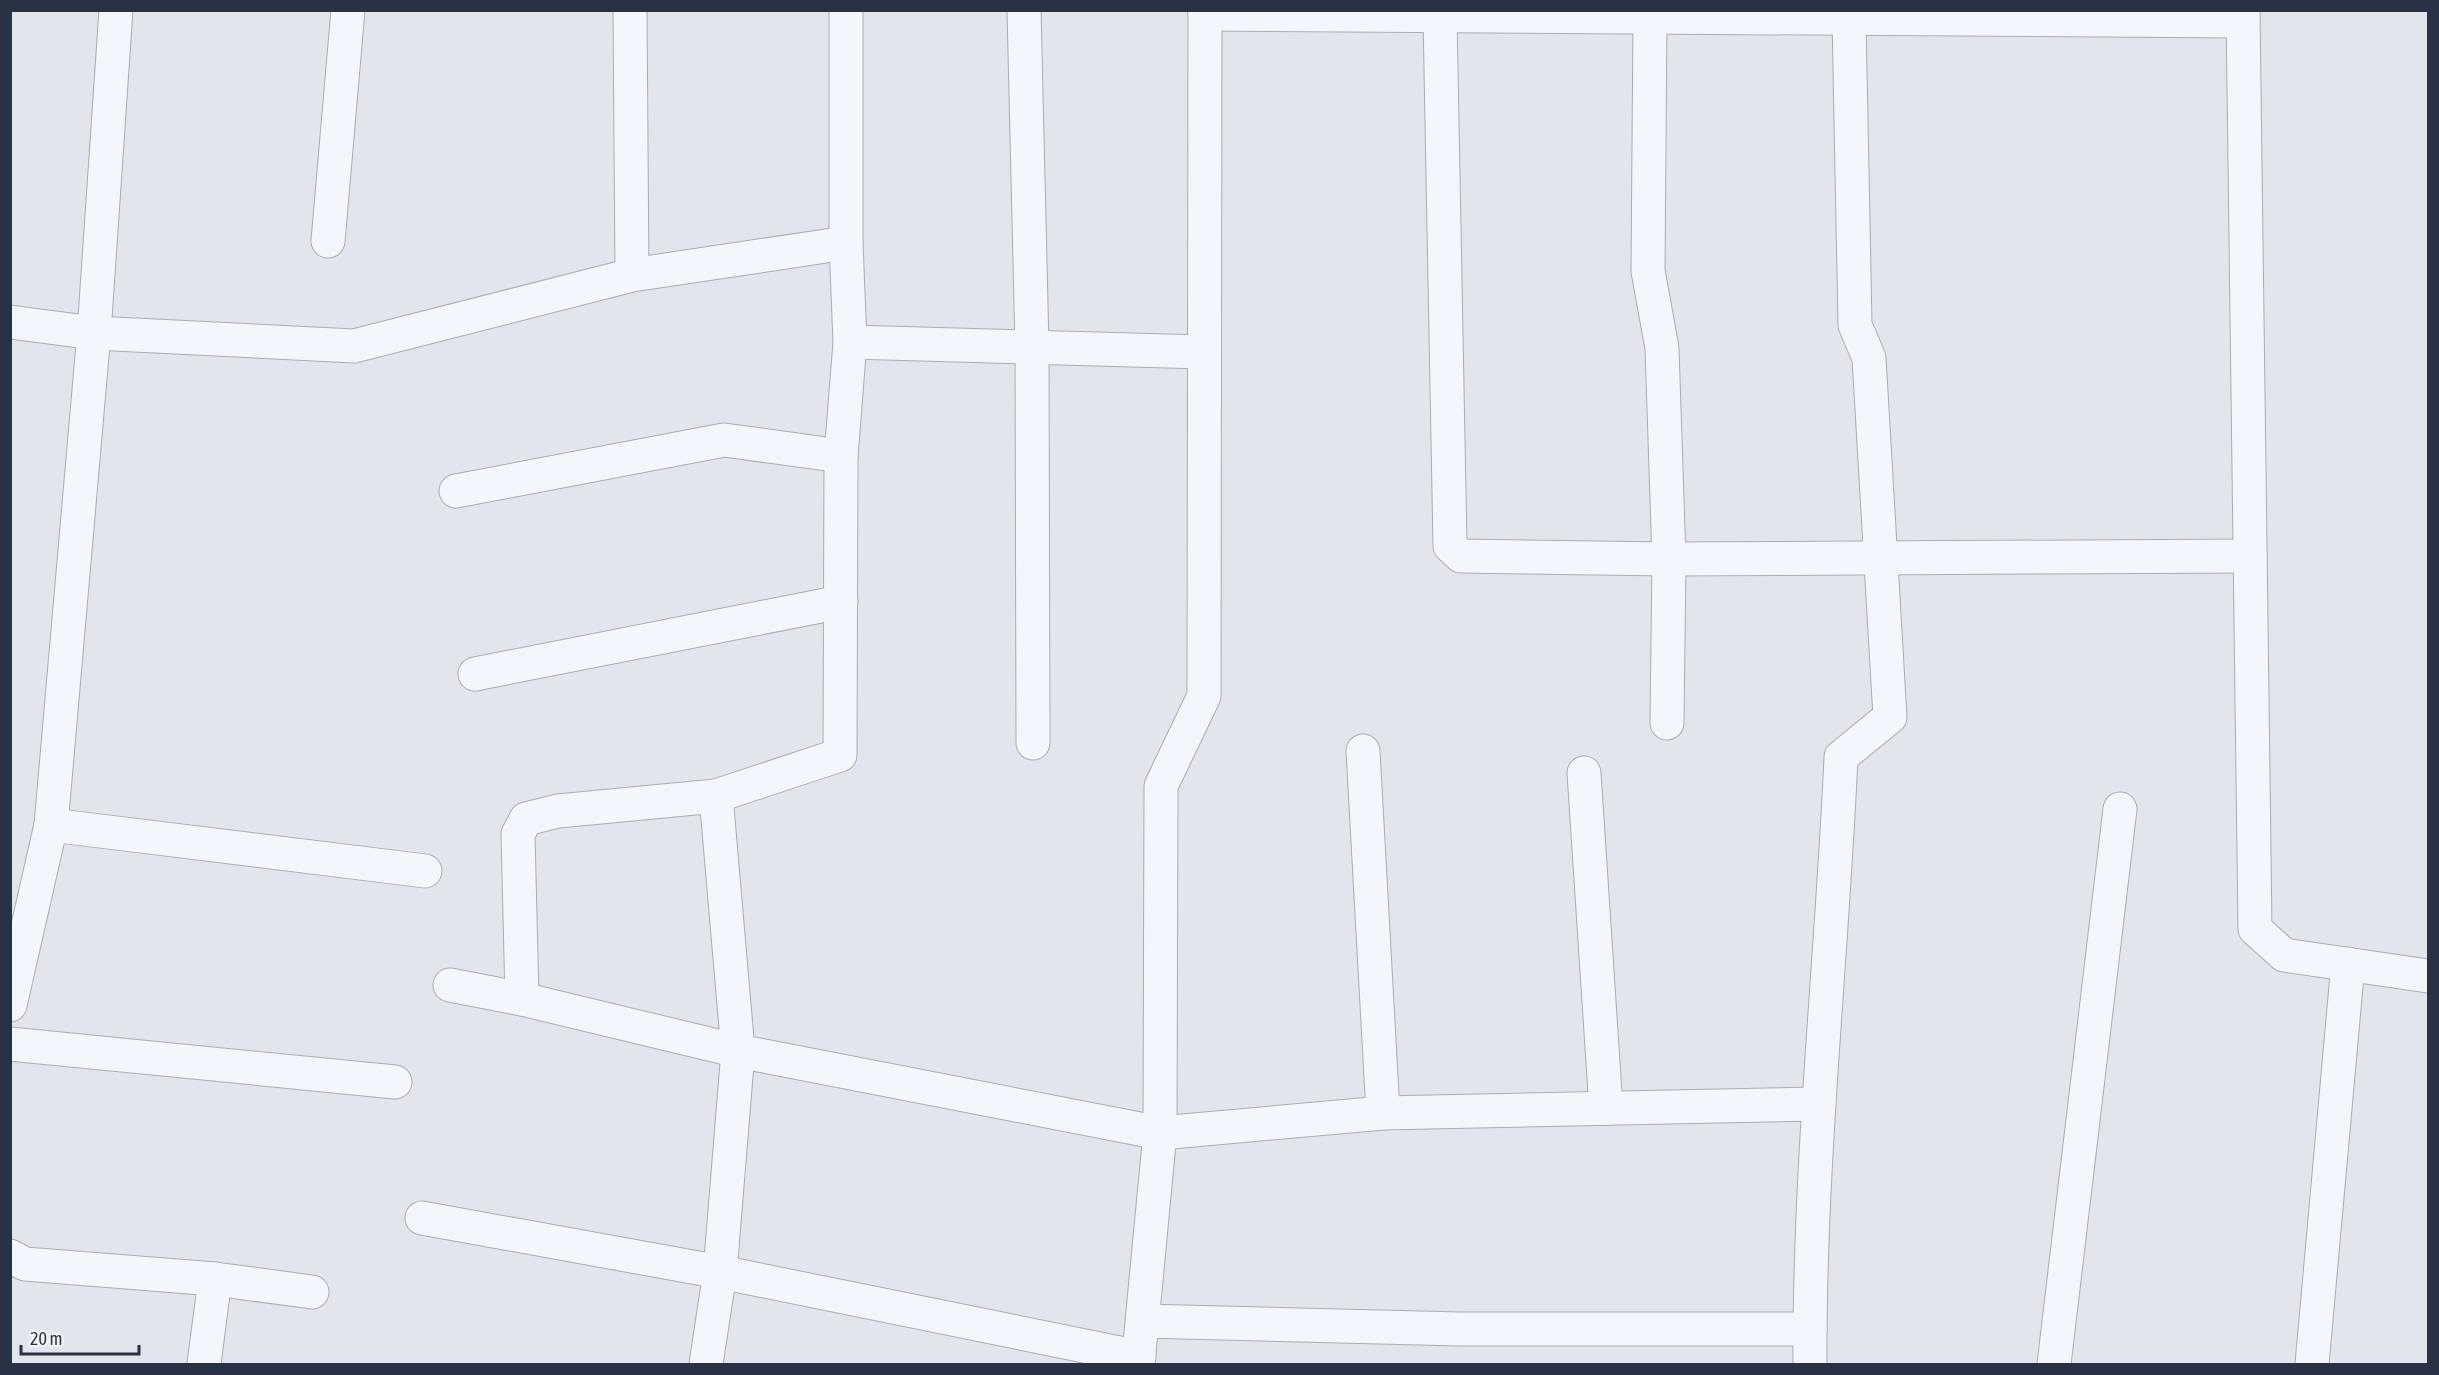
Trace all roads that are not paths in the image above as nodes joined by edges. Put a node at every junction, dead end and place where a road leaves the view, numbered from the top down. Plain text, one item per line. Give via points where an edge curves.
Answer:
1 (116, 10) edge
2 (348, 10) edge
3 (630, 10) edge
4 (846, 10) edge
5 (1024, 10) edge
6 (1205, 12) edge
7 (1440, 16) junction
8 (2243, 16) edge
9 (1650, 17) junction
10 (1849, 18) junction
11 (328, 241) dead end
12 (846, 243) junction
13 (632, 275) junction
14 (10, 322) edge
15 (94, 333) junction
16 (850, 342) junction
17 (1032, 346) junction
18 (1203, 352) junction
19 (841, 456) junction
20 (456, 491) dead end
21 (2250, 556) junction
22 (1882, 558) junction
23 (1669, 559) junction
24 (841, 602) junction
25 (475, 674) dead end
26 (1667, 723) dead end
27 (1033, 743) dead end
28 (1363, 751) dead end
29 (1584, 773) dead end
30 (716, 796) junction
31 (2121, 809) dead end
32 (51, 825) junction
33 (424, 871) dead end
34 (2348, 964) junction
35 (2428, 976) edge
36 (450, 985) dead end
37 (522, 999) junction
38 (10, 1005) edge
39 (10, 1044) edge
40 (738, 1051) junction
41 (395, 1082) dead end
42 (1819, 1104) junction
43 (1606, 1108) junction
44 (1383, 1113) junction
45 (1160, 1133) junction
46 (422, 1218) dead end
47 (10, 1256) edge
48 (720, 1272) junction
49 (215, 1279) junction
50 (312, 1292) dead end
51 (1143, 1321) junction
52 (1810, 1329) junction
53 (1138, 1361) edge
54 (204, 1365) edge
55 (706, 1365) edge
56 (1810, 1365) edge
57 (2054, 1365) edge
58 (2313, 1365) edge

1 - 15 street
2 - 11 street
3 - 13 street
4 - 12 street
5 - 17 street
6 - 7 street
6 - 18 street
7 - 9 street
7 - 23 street via 1450,546 1461,556
8 - 10 street
8 - 21 street
9 - 10 street
9 - 23 street via 1648,271 1662,348
10 - 22 street via 1855,325 1869,358
12 - 13 street
12 - 16 street
13 - 15 street via 354,346
14 - 15 street
15 - 32 street
16 - 17 street
16 - 19 street
17 - 18 street
17 - 27 street
18 - 45 street via 1204,696 1161,786
19 - 20 street via 724,440
19 - 24 street
21 - 22 street
21 - 34 street via 2255,929 2284,955
22 - 23 street
22 - 42 street via 1890,717 1841,756
23 - 26 street
24 - 25 street
24 - 30 street via 840,755
28 - 44 street
29 - 43 street
30 - 37 street via 558,811 526,819 518,834
30 - 40 street
31 - 57 street
32 - 33 street
32 - 38 street
34 - 35 street
34 - 58 street
36 - 37 street
37 - 40 street
39 - 41 street
40 - 45 street
40 - 48 street
42 - 43 street
42 - 52 street
43 - 44 street
44 - 45 street
45 - 51 street
46 - 48 street
47 - 49 street via 25,1264
48 - 53 street
48 - 55 street
49 - 50 street
49 - 54 street
51 - 52 street via 1460,1329
51 - 53 street
52 - 56 street

